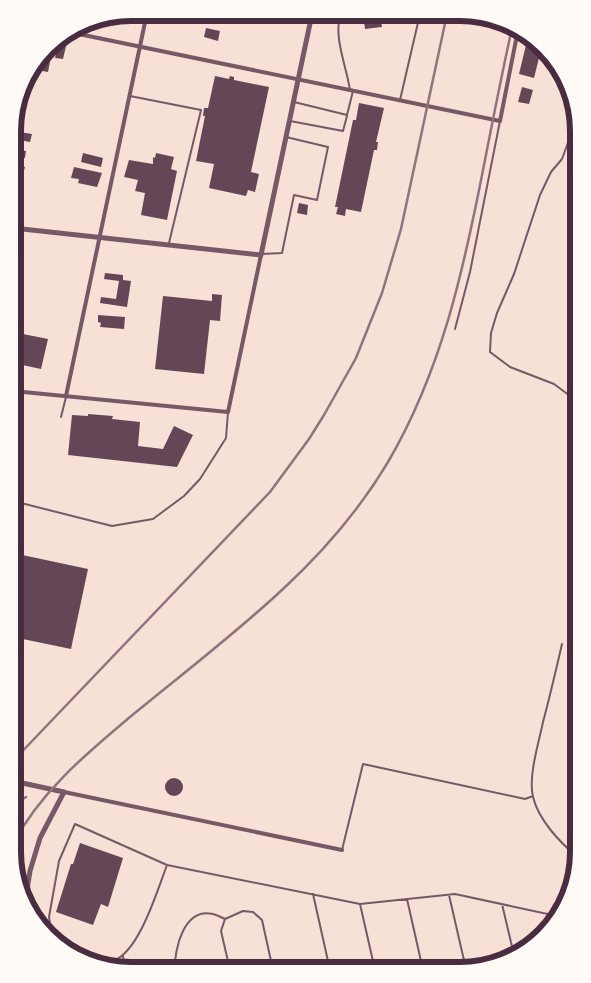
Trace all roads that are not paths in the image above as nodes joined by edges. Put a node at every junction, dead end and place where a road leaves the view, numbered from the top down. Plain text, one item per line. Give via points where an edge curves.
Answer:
1 (146, 21) edge
2 (310, 21) edge
3 (338, 21) edge
4 (418, 21) edge
5 (80, 34) edge
6 (517, 37) edge
7 (140, 46) junction
8 (298, 79) junction
9 (351, 90) junction
10 (130, 96) junction
11 (400, 100) junction
12 (294, 102) junction
13 (347, 115) junction
14 (290, 121) junction
15 (500, 121) junction
16 (570, 135) edge
17 (286, 137) junction
18 (21, 230) edge
19 (100, 238) junction
20 (169, 245) junction
21 (261, 254) junction
22 (455, 329) dead end
23 (21, 392) edge
24 (66, 396) junction
25 (570, 396) edge
26 (228, 412) junction
27 (62, 417) dead end
28 (21, 503) edge
29 (562, 644) dead end
30 (21, 783) edge
31 (64, 792) junction
32 (533, 796) junction
33 (342, 850) joint
34 (570, 851) edge
35 (167, 865) junction
36 (27, 888) edge
37 (313, 894) junction
38 (450, 894) junction
39 (407, 899) junction
40 (360, 904) junction
41 (502, 904) junction
42 (550, 915) edge
43 (224, 919) junction
44 (51, 927) edge
45 (512, 948) edge
46 (123, 955) junction
47 (113, 960) edge
48 (123, 961) edge
49 (174, 962) edge
50 (228, 962) edge
51 (271, 962) edge
52 (328, 962) edge
53 (373, 962) edge
54 (420, 962) edge
55 (465, 962) edge

1 - 7 street
2 - 8 street
3 - 9 lane via 338,40
4 - 11 lane
5 - 7 street
6 - 15 street
7 - 8 street
7 - 10 street
8 - 9 street
8 - 12 street
9 - 11 street
9 - 13 lane
10 - 19 street
10 - 20 lane via 202,110
11 - 15 street
12 - 13 lane
12 - 14 street
13 - 14 lane via 343,131
14 - 17 street
15 - 22 lane via 470,272
16 - 25 lane via 562,158 540,195 514,274 497,313 490,352 510,367 554,384
17 - 21 street
17 - 21 lane via 328,146 317,200 294,196 282,254
18 - 19 street
19 - 20 street
19 - 24 street
20 - 21 street
21 - 26 street
23 - 24 street
24 - 26 street
24 - 27 lane
26 - 28 lane via 226,438 200,479 184,496 153,519 112,526
29 - 32 lane via 538,742 532,775
30 - 31 street
31 - 33 street
31 - 36 street via 40,838
32 - 33 lane via 525,799 363,764
32 - 34 lane via 550,828
35 - 37 lane
35 - 44 lane via 75,824 59,861 49,917
35 - 46 lane via 142,928
37 - 40 lane
37 - 52 lane
38 - 39 lane
38 - 41 lane
38 - 55 lane
39 - 40 lane
39 - 54 lane
40 - 53 lane
41 - 42 lane
41 - 45 lane
43 - 49 lane via 214,914 200,915 185,927
43 - 50 lane via 221,931
43 - 51 lane via 243,911 253,912 262,920
46 - 47 lane
46 - 48 lane

